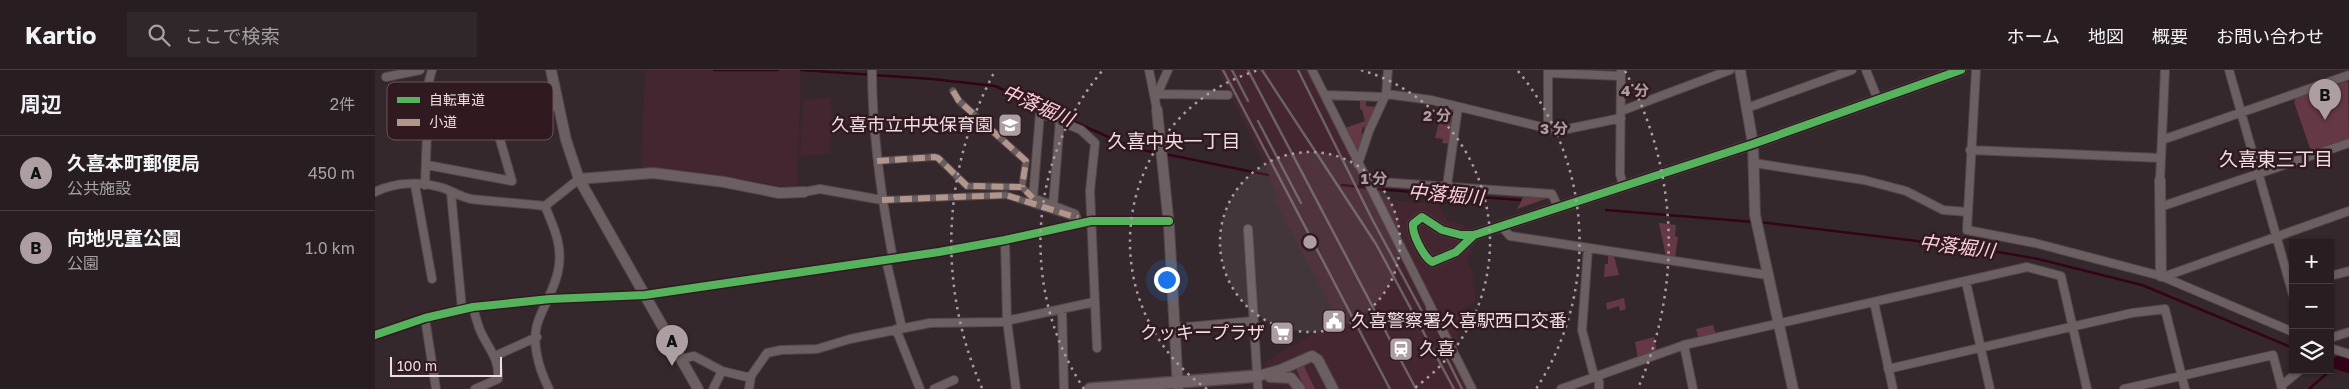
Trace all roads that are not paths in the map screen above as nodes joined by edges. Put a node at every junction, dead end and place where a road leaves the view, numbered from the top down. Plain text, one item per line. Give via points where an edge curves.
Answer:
1 (419, 70) edge
2 (551, 70) edge
3 (872, 70) edge
4 (1149, 70) edge
5 (1168, 70) edge
6 (1312, 70) edge
7 (1388, 70) edge
8 (1730, 70) edge
9 (1740, 70) edge
10 (1852, 70) edge
11 (1866, 70) edge
12 (1961, 70) edge
13 (1975, 70) edge
14 (2165, 70) edge
15 (2229, 70) edge
16 (1548, 71) edge
17 (1621, 73) edge
18 (2349, 76) edge
19 (386, 77) dead end
20 (953, 91) dead end
21 (1325, 95) junction
22 (1385, 95) junction
23 (1228, 96) dead end
24 (1156, 97) junction
25 (1878, 100) junction
26 (558, 104) junction
27 (553, 106) edge
28 (1458, 107) junction
29 (1747, 108) junction
30 (1157, 110) joint
31 (2241, 113) junction
32 (1621, 115) junction
33 (1060, 120) junction
34 (1548, 128) junction
35 (428, 140) edge
36 (500, 140) edge
37 (2162, 140) junction
38 (2349, 143) edge
39 (1753, 144) junction
40 (1970, 150) junction
41 (2161, 158) junction
42 (877, 161) junction
43 (1754, 163) junction
44 (1358, 164) junction
45 (427, 165) junction
46 (2258, 174) junction
47 (579, 179) junction
48 (2160, 180) joint
49 (1367, 182) junction
50 (375, 184) edge
51 (415, 185) junction
52 (425, 185) junction
53 (1623, 185) junction
54 (1447, 186) junction
55 (1021, 187) junction
56 (383, 188) junction
57 (375, 192) edge
58 (804, 192) joint
59 (451, 193) junction
60 (1030, 196) junction
61 (882, 200) junction
62 (1023, 200) junction
63 (545, 206) junction
64 (1053, 206) junction
65 (1558, 207) junction
66 (2160, 207) junction
67 (2349, 211) edge
68 (1968, 212) junction
69 (1079, 221) junction
70 (1091, 221) junction
71 (1169, 221) junction
72 (1501, 226) junction
73 (1247, 229) dead end
74 (1474, 235) junction
75 (2276, 237) junction
76 (1005, 240) junction
77 (1588, 249) junction
78 (890, 259) junction
79 (2349, 271) edge
80 (1767, 275) junction
81 (2334, 275) edge
82 (2162, 277) junction
83 (432, 279) dead end
84 (1966, 282) junction
85 (2290, 284) edge
86 (645, 295) junction
87 (549, 299) junction
88 (1094, 302) junction
89 (1874, 302) junction
90 (473, 307) junction
91 (462, 309) junction
92 (1062, 310) junction
93 (425, 318) junction
94 (1007, 320) junction
95 (1254, 321) junction
96 (1779, 324) junction
97 (2073, 326) junction
98 (899, 328) junction
99 (1175, 328) junction
100 (2289, 330) edge
101 (2349, 332) edge
102 (375, 335) edge
103 (537, 337) junction
104 (2334, 337) edge
105 (1684, 345) junction
106 (1097, 348) dead end
107 (1981, 348) junction
108 (2334, 349) edge
109 (2349, 354) edge
110 (495, 356) junction
111 (681, 359) junction
112 (1295, 362) junction
113 (1888, 368) junction
114 (722, 371) junction
115 (2296, 374) edge
116 (751, 376) junction
117 (1257, 376) junction
118 (2182, 376) junction
119 (1597, 377) junction
120 (954, 380) dead end
121 (1178, 385) edge
122 (1298, 385) edge
123 (478, 388) edge
124 (2281, 388) edge
125 (436, 389) edge
126 (549, 389) edge
127 (698, 389) edge
128 (713, 389) edge
129 (749, 389) edge
130 (920, 389) edge
131 (934, 389) edge
132 (1016, 389) edge
133 (1063, 389) edge
134 (1090, 389) edge
135 (1258, 389) edge
136 (1333, 389) edge
137 (1473, 389) edge
138 (1561, 389) edge
139 (1599, 389) edge
140 (1693, 389) edge
141 (1793, 389) edge
142 (1893, 389) edge
143 (1990, 389) edge
144 (2087, 389) edge
145 (2124, 389) edge
146 (2185, 389) edge

1 - 19 street
2 - 26 street
3 - 42 street
4 - 24 street via 1151,90
5 - 24 street
6 - 21 street
7 - 22 street
8 - 32 street
9 - 29 street
10 - 29 street
11 - 25 street
12 - 25 street
13 - 40 street
14 - 37 street
15 - 31 street
16 - 17 street
16 - 34 street
17 - 32 street
18 - 31 street
20 - 55 street via 959,101 1023,158 1026,165
21 - 22 street
21 - 44 street
22 - 28 street via 1431,100
22 - 44 street
23 - 24 street
24 - 30 street
25 - 39 street
26 - 27 street
26 - 47 street
28 - 34 street
28 - 54 street
29 - 39 street
30 - 71 street
31 - 37 street
31 - 46 street
32 - 34 street via 1558,131
32 - 53 street via 1620,174
33 - 60 street via 1040,114
33 - 64 street
33 - 70 street via 1081,130 1095,143
35 - 45 street
36 - 45 street via 512,181
37 - 41 street
38 - 46 street
39 - 43 street
39 - 53 street
40 - 41 street
40 - 68 street
41 - 48 street
42 - 55 street via 935,157 967,186
42 - 61 street
43 - 68 street via 1865,180 1906,191 1943,210
43 - 80 street via 1755,216
44 - 49 street
45 - 52 street
46 - 66 street
46 - 75 street
47 - 58 street via 653,174 724,182 779,193
47 - 63 street
47 - 86 street
48 - 66 street
49 - 54 street
49 - 137 street
50 - 56 street
51 - 52 street
51 - 56 street via 394,184
51 - 83 street
52 - 59 street via 444,188
53 - 65 street
54 - 65 street via 1552,194
55 - 60 street
56 - 57 street
58 - 61 street via 820,189
59 - 63 street via 469,199
59 - 91 street
60 - 62 street
60 - 64 street
61 - 62 street via 996,194
61 - 78 street
62 - 69 street
63 - 87 street via 559,240 559,265
64 - 69 street via 1075,214
65 - 72 street
66 - 82 street
67 - 75 street
68 - 82 street via 1967,230 1971,232 2035,243
69 - 70 street
69 - 76 street
70 - 71 street
70 - 88 street
71 - 99 street
72 - 74 street
72 - 77 street via 1510,236
73 - 95 street
74 - 74 street via 1456,252 1432,262 1427,258 1413,226 1422,217 1442,230
75 - 82 street
75 - 85 street
76 - 78 street
76 - 94 street
77 - 80 street
77 - 119 street via 1582,330
78 - 86 street
78 - 98 street
79 - 81 street
80 - 96 street
82 - 100 street
84 - 89 street
84 - 97 street via 2027,267 2061,276
84 - 107 street
86 - 87 street
86 - 111 street
87 - 90 street
87 - 103 street via 538,321
88 - 92 street
88 - 106 street
89 - 96 street
89 - 113 street
90 - 91 street
90 - 110 street via 480,331
91 - 93 street
92 - 94 street
92 - 133 street
93 - 102 street
93 - 125 street
94 - 98 street via 929,323
94 - 132 street
95 - 99 street
95 - 117 street
96 - 105 street
96 - 141 street
97 - 107 street
97 - 118 street via 2165,309
97 - 144 street
98 - 116 street via 817,349 767,353
98 - 130 street
99 - 121 street
101 - 104 street
103 - 110 street
103 - 126 street via 536,352
105 - 119 street
105 - 140 street
107 - 113 street
107 - 143 street
108 - 109 street
110 - 123 street via 498,379
111 - 114 street via 694,356
111 - 127 street
112 - 117 street
112 - 122 street via 1293,367
112 - 136 street via 1309,355 1315,357
113 - 142 street
114 - 116 street
114 - 128 street
115 - 124 street
116 - 129 street
117 - 121 main road
117 - 122 street via 1287,376
117 - 135 street
118 - 124 street via 2273,355
118 - 145 street
118 - 146 street
119 - 138 street
119 - 139 street
120 - 131 street
121 - 134 main road

